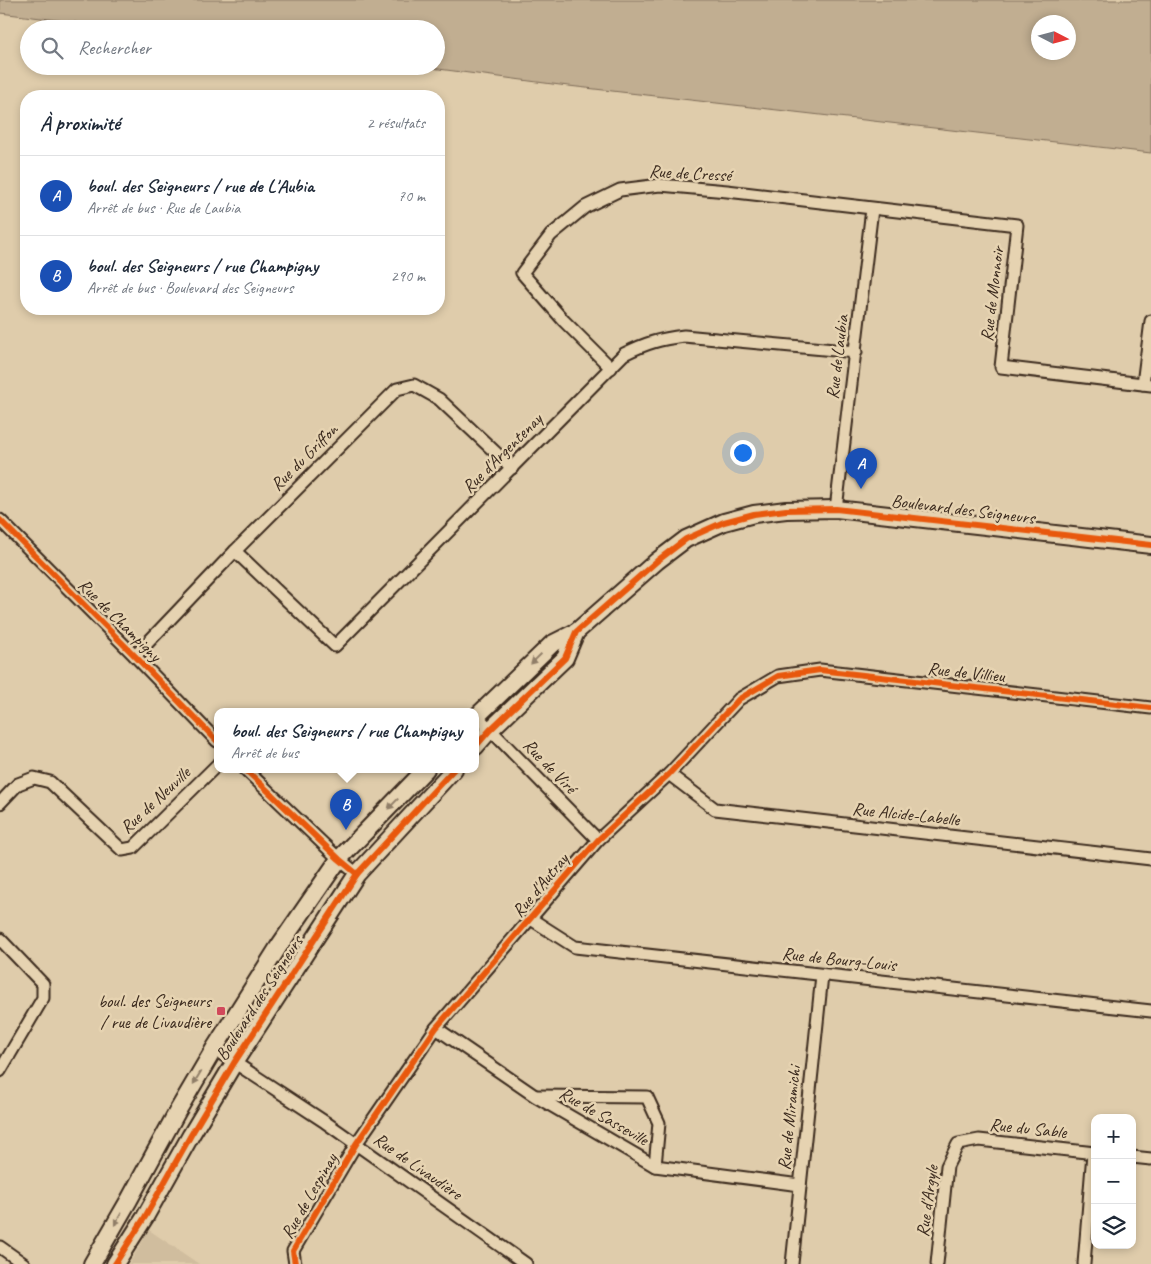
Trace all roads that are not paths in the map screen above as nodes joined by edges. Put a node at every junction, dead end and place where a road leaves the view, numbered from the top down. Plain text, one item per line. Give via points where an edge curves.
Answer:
1 (872, 209) junction
2 (1017, 225) joint
3 (1151, 321) edge
4 (856, 352) junction
5 (611, 368) junction
6 (1147, 385) edge
7 (512, 468) junction
8 (836, 509) junction
9 (0, 520) edge
10 (1151, 546) edge
11 (235, 551) junction
12 (576, 632) junction
13 (135, 656) junction
14 (778, 676) joint
15 (1151, 708) edge
16 (479, 714) edge
17 (479, 720) edge
18 (490, 730) junction
19 (214, 738) edge
20 (479, 742) edge
21 (214, 768) edge
22 (249, 773) edge
23 (422, 773) edge
24 (450, 773) edge
25 (668, 774) junction
26 (0, 803) edge
27 (598, 840) junction
28 (339, 859) junction
29 (1151, 859) edge
30 (358, 874) junction
31 (531, 919) junction
32 (0, 939) edge
33 (822, 975) junction
34 (1151, 1010) edge
35 (436, 1028) junction
36 (214, 1050) junction
37 (234, 1063) junction
38 (0, 1071) edge
39 (535, 1096) junction
40 (356, 1144) junction
41 (958, 1144) joint
42 (1091, 1153) edge
43 (1136, 1157) edge
44 (1093, 1159) edge
45 (1151, 1159) edge
46 (655, 1166) junction
47 (800, 1186) junction
48 (0, 1247) edge
49 (24, 1264) edge
50 (92, 1264) edge
51 (115, 1264) edge
52 (295, 1264) edge
53 (526, 1264) edge
54 (792, 1264) edge
55 (937, 1264) edge
56 (1084, 1264) edge

1 - 2 street, Rue de Cressé
1 - 4 street, Rue de Laubia
1 - 5 street, Rue de Cressé via 660,185 620,190 586,207 551,235 522,272 564,321
2 - 6 street, Rue de Monnoir via 1001,368
3 - 6 street
4 - 5 street, Rue d'Argentenay via 684,336 640,346 624,354
4 - 8 street, Rue de Laubia
5 - 7 street, Rue d'Argentenay
7 - 11 street, Rue du Griffon via 439,400 414,385 397,389
7 - 11 street, Rue d'Argentenay via 335,646
8 - 10 street, Boulevard des Seigneurs
8 - 12 street, Boulevard des Seigneurs via 754,514 724,522 686,539
9 - 13 street, Rue de Champigny
11 - 13 street, Rue du Griffon
12 -> 16 street, Boulevard des Seigneurs via 552,644
12 - 18 street, Boulevard des Seigneurs via 565,658
13 - 19 street, Rue de Champigny
14 - 15 street, Rue de Villieu via 820,670
14 - 25 street, Rue d'Autray via 739,700
17 - 18 street, Rue de Viré
18 - 20 street, Boulevard des Seigneurs
18 - 27 street, Rue de Viré
21 - 26 street, Rue de Neuville via 133,848 122,850 50,782 34,778 18,784
22 - 28 street
23 -> 28 street, Boulevard des Seigneurs
24 - 30 street, Boulevard des Seigneurs
25 - 27 street, Rue d'Autray
25 - 29 street, Rue Alcide-Labelle via 715,810
27 - 31 street, Rue d'Autray
28 - 30 street
28 - 36 street, Boulevard des Seigneurs via 279,946
30 - 37 street, Boulevard des Seigneurs
31 - 33 street, Rue de Bourg-Louis via 575,947
31 - 35 street, Rue d'Autray
32 - 38 street via 43,984 43,998
33 - 34 street, Rue de Bourg-Louis
33 - 47 street, Rue de Miramichi
35 - 39 street, Rue de Sasseville
35 - 40 street, Rue d'Autray
36 - 37 street, Rue de Livaudière
36 -> 50 street, Boulevard des Seigneurs
37 - 40 street, Rue de Livaudière
37 - 51 street, Boulevard des Seigneurs
39 - 46 street, Rue de Sasseville
39 - 46 street, Rue de Sasseville via 647,1097 660,1123
40 - 52 street, Rue de Lespinay via 294,1251
40 - 53 street, Rue de Livaudière
41 - 42 street, Rue du Sable via 979,1140
41 - 55 street, Rue d'Argyle via 947,1166
43 - 45 street
44 - 56 street
46 - 47 street, Rue de Sasseville
47 - 54 street, Rue de Miramichi
48 - 49 street

